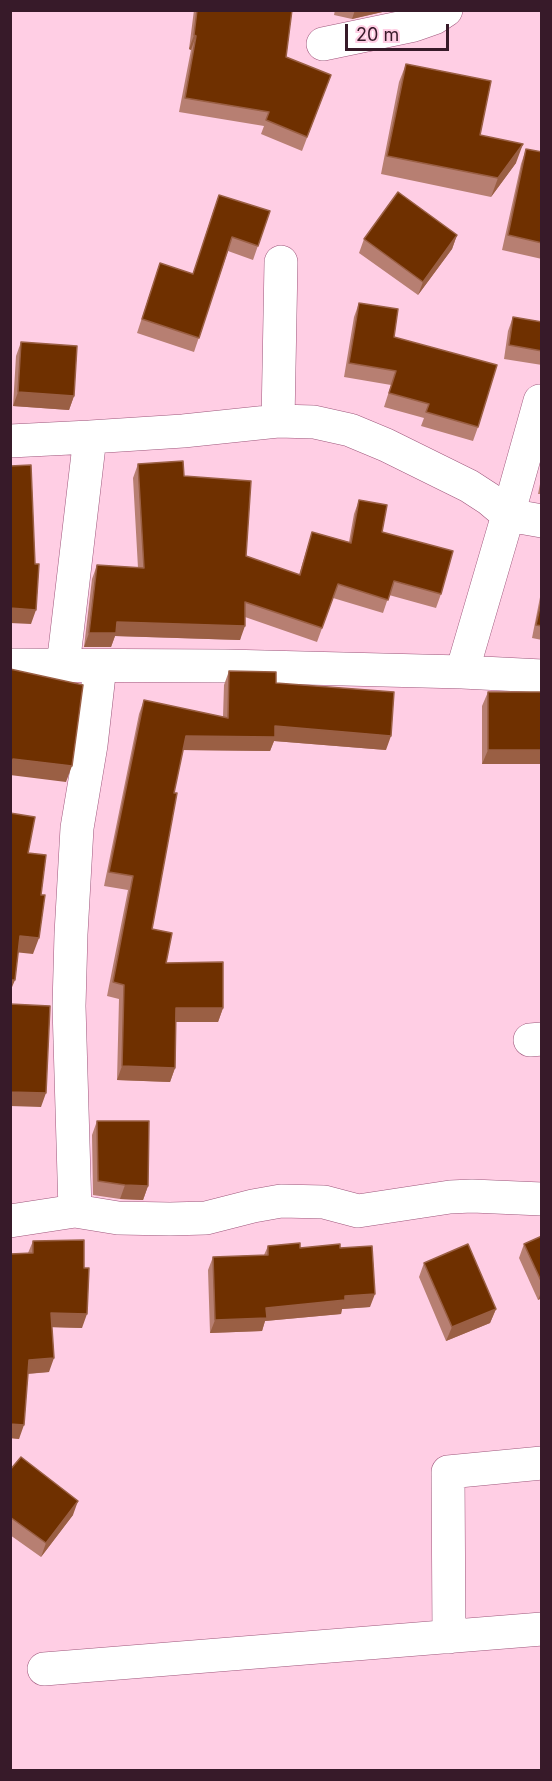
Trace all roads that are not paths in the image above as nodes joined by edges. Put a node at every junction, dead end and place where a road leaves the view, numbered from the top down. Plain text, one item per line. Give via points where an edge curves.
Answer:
1 (446, 10) edge
2 (323, 44) dead end
3 (281, 262) dead end
4 (540, 401) dead end
5 (278, 421) junction
6 (90, 437) junction
7 (10, 441) edge
8 (508, 515) junction
9 (542, 520) edge
10 (10, 665) edge
11 (63, 666) junction
12 (100, 666) junction
13 (462, 672) junction
14 (542, 676) edge
15 (542, 1199) edge
16 (75, 1211) junction
17 (10, 1221) edge
18 (542, 1463) edge
19 (542, 1629) edge
20 (449, 1637) junction
21 (44, 1669) dead end

1 - 2 street via 414,25
3 - 5 street
4 - 8 street
5 - 6 street
5 - 8 street via 314,422 350,430 469,486
6 - 7 street
6 - 11 street
8 - 9 street
8 - 13 street
10 - 11 street
11 - 12 street
12 - 13 street
12 - 16 street via 77,828 71,934 69,1006
13 - 14 street
15 - 16 street via 450,1197 358,1211 324,1202 281,1201 188,1219 118,1218
16 - 17 street
18 - 20 street via 448,1472
19 - 20 street
20 - 21 street

